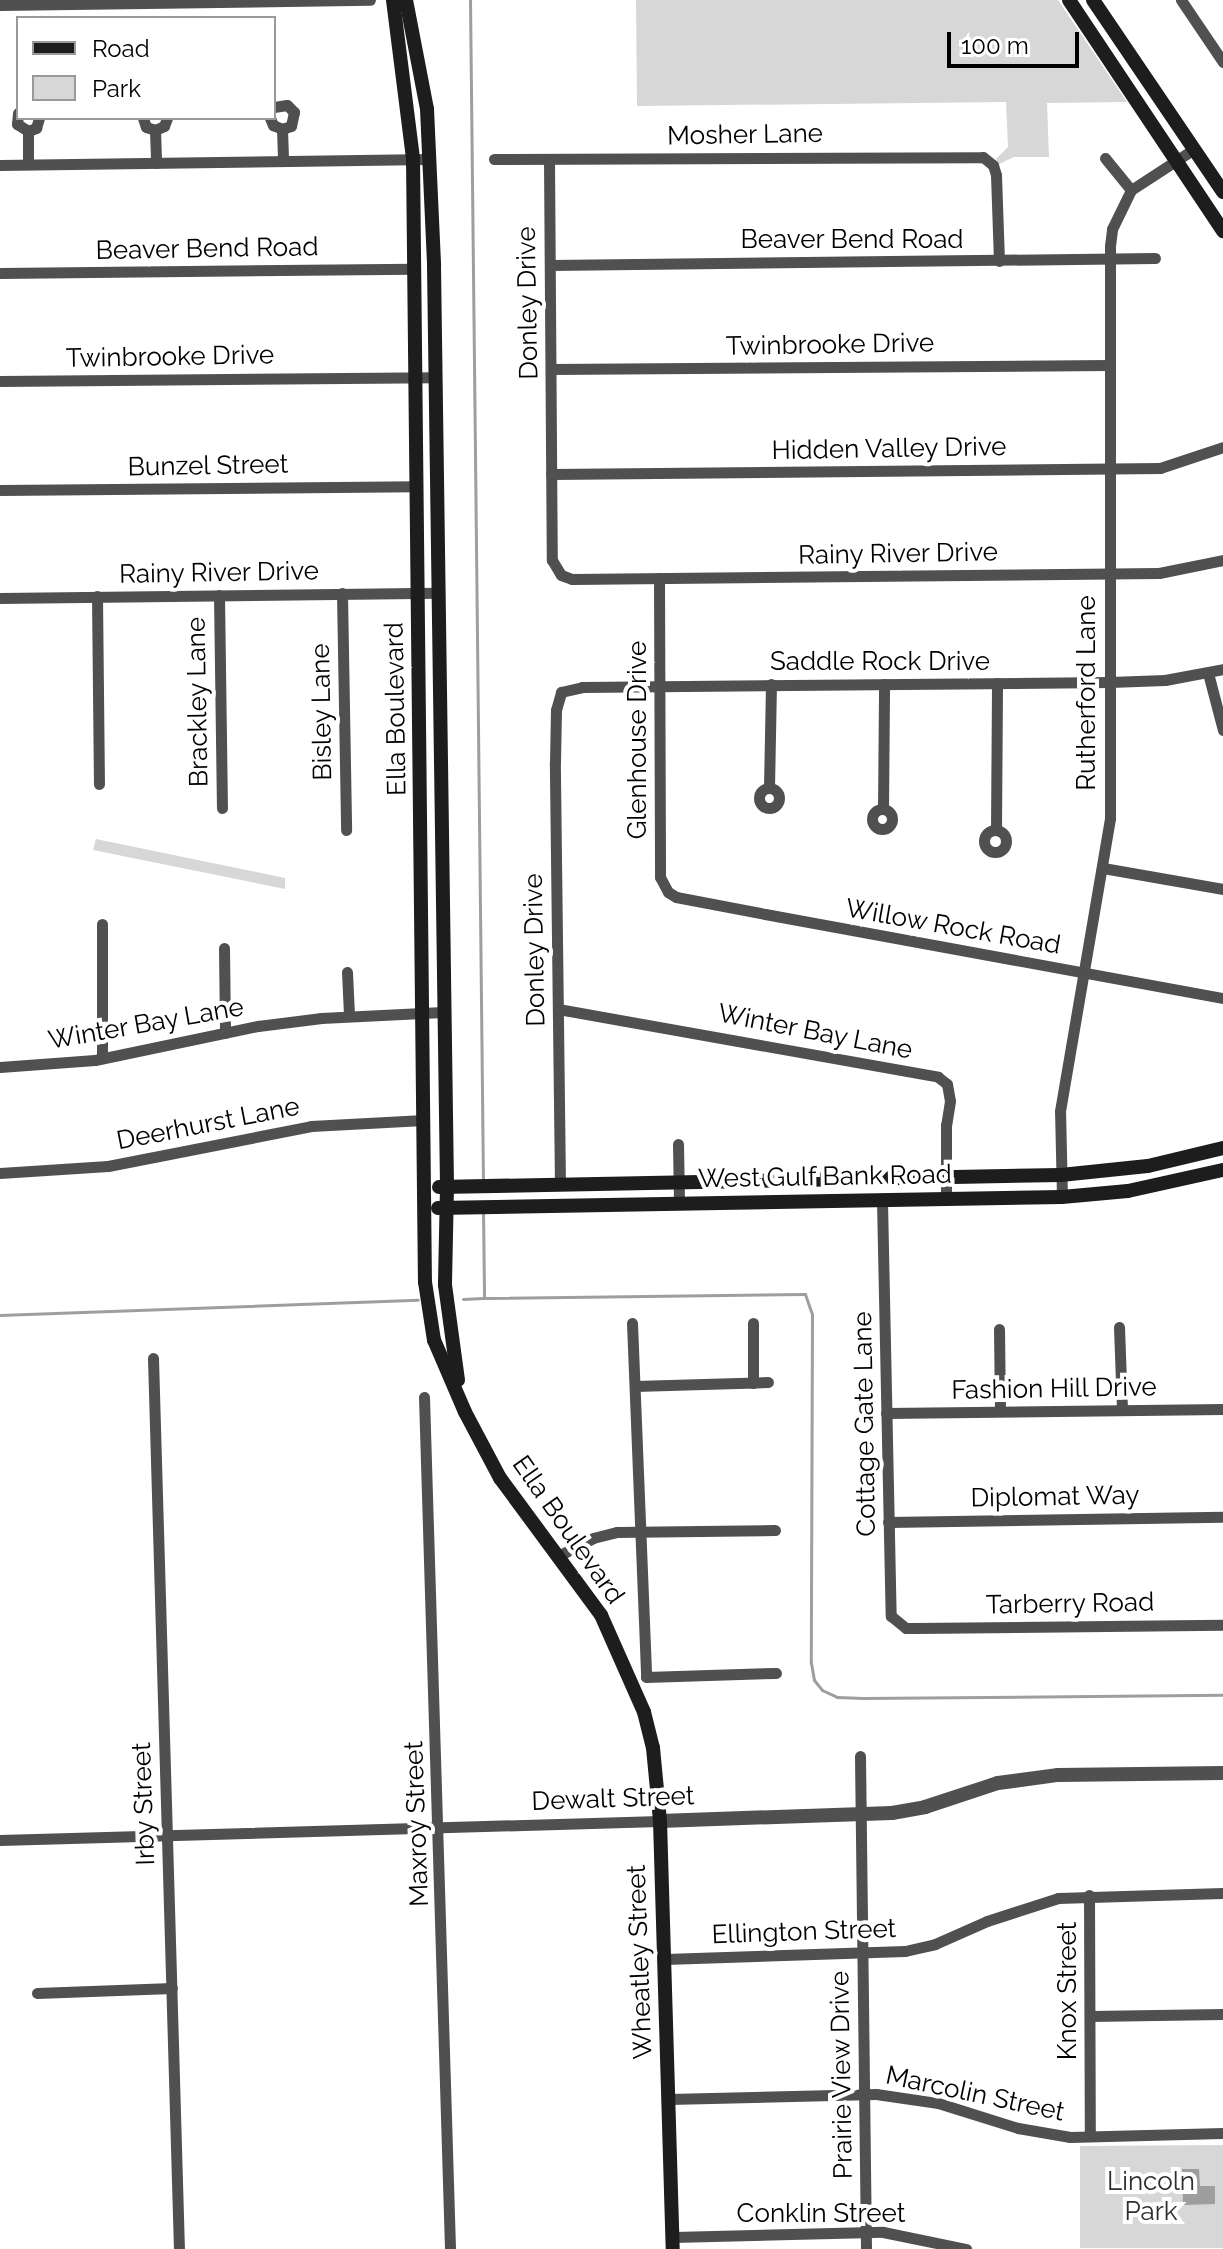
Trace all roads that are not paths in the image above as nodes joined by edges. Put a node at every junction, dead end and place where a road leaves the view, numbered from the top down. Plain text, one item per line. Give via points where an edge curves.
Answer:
1 (370, 0) edge
2 (393, 0) edge
3 (406, 0) edge
4 (1069, 0) edge
5 (1093, 0) edge
6 (1181, 0) edge
7 (0, 5) edge
8 (1223, 62) edge
9 (276, 107) edge
10 (17, 120) edge
11 (38, 120) edge
12 (144, 120) edge
13 (166, 120) edge
14 (271, 120) edge
15 (282, 129) junction
16 (155, 130) junction
17 (28, 131) junction
18 (1194, 149) junction
19 (1105, 158) dead end
20 (413, 159) junction
21 (430, 159) junction
22 (494, 159) dead end
23 (549, 159) junction
24 (283, 160) junction
25 (1176, 162) junction
26 (156, 163) junction
27 (28, 164) junction
28 (0, 165) edge
29 (1131, 190) junction
30 (1223, 192) edge
31 (1223, 231) edge
32 (1155, 258) dead end
33 (1110, 260) junction
34 (999, 261) junction
35 (550, 265) junction
36 (414, 269) junction
37 (0, 273) edge
38 (1110, 365) junction
39 (551, 369) junction
40 (416, 377) junction
41 (436, 377) junction
42 (0, 381) edge
43 (1223, 447) edge
44 (1109, 469) junction
45 (551, 474) junction
46 (417, 486) junction
47 (0, 490) edge
48 (1223, 560) edge
49 (1108, 573) junction
50 (659, 578) junction
51 (572, 579) joint
52 (342, 593) junction
53 (419, 593) junction
54 (438, 593) junction
55 (219, 595) junction
56 (97, 596) junction
57 (0, 598) edge
58 (1223, 669) edge
59 (1208, 673) junction
60 (1110, 682) junction
61 (997, 683) junction
62 (771, 684) junction
63 (884, 684) junction
64 (660, 686) junction
65 (556, 714) joint
66 (1223, 730) edge
67 (99, 784) dead end
68 (769, 788) dead end
69 (222, 808) dead end
70 (883, 809) dead end
71 (346, 830) dead end
72 (996, 830) dead end
73 (1103, 868) junction
74 (1223, 889) edge
75 (675, 896) joint
76 (102, 924) dead end
77 (224, 948) dead end
78 (347, 972) dead end
79 (1085, 974) junction
80 (1223, 998) edge
81 (558, 1009) junction
82 (423, 1012) junction
83 (443, 1012) junction
84 (349, 1015) junction
85 (225, 1033) junction
86 (102, 1058) junction
87 (0, 1067) edge
88 (424, 1120) junction
89 (678, 1144) dead end
90 (1223, 1148) edge
91 (1180, 1159) junction
92 (1223, 1170) edge
93 (0, 1173) edge
94 (1061, 1175) junction
95 (945, 1178) junction
96 (1186, 1180) junction
97 (678, 1183) junction
98 (560, 1185) junction
99 (426, 1187) junction
100 (447, 1187) junction
101 (1062, 1197) junction
102 (946, 1199) junction
103 (882, 1201) junction
104 (679, 1203) junction
105 (425, 1208) junction
106 (447, 1209) junction
107 (632, 1323) dead end
108 (753, 1323) dead end
109 (1119, 1327) dead end
110 (999, 1329) dead end
111 (153, 1358) dead end
112 (768, 1382) dead end
113 (753, 1383) junction
114 (635, 1386) junction
115 (424, 1397) dead end
116 (1223, 1409) edge
117 (1122, 1410) junction
118 (1000, 1411) junction
119 (465, 1412) junction
120 (886, 1413) junction
121 (1223, 1517) edge
122 (888, 1522) junction
123 (775, 1530) dead end
124 (641, 1531) junction
125 (558, 1556) junction
126 (1223, 1625) edge
127 (918, 1628) joint
128 (776, 1673) dead end
129 (629, 1678) joint
130 (860, 1756) dead end
131 (1223, 1773) edge
132 (861, 1815) junction
133 (660, 1821) junction
134 (439, 1829) junction
135 (167, 1837) junction
136 (0, 1840) edge
137 (1223, 1893) edge
138 (1089, 1895) junction
139 (862, 1955) junction
140 (665, 1959) junction
141 (172, 1988) junction
142 (37, 1993) dead end
143 (1223, 2014) edge
144 (1090, 2016) junction
145 (864, 2094) junction
146 (669, 2099) junction
147 (1223, 2133) edge
148 (1090, 2136) junction
149 (866, 2232) junction
150 (673, 2243) edge
151 (179, 2249) edge
152 (450, 2249) edge
153 (866, 2249) edge
154 (966, 2249) edge

1 - 7 street
2 - 20 main road, Ella Boulevard
3 - 21 main road, Ella Boulevard via 427,109
4 - 25 main road
5 - 18 main road
6 - 8 street
9 - 15 street via 287,105 294,112 294,122
10 - 17 street
11 - 17 street
12 - 16 street
13 - 16 street
14 - 15 street
15 - 24 street
16 - 26 street
17 - 27 street
18 - 25 street
18 - 30 main road
19 - 29 street
20 - 21 street
20 - 24 street
20 - 36 main road, Ella Boulevard
21 - 41 main road, Ella Boulevard
22 - 23 street, Mosher Lane
23 - 34 street, Mosher Lane via 974,155 993,165
23 - 35 street, Donley Drive
24 - 26 street
25 - 29 street
25 - 31 main road
26 - 27 street
27 - 28 street
29 - 33 street, Rutherford Lane via 1112,229
32 - 33 street, Beaver Bend Road
33 - 34 street, Beaver Bend Road
33 - 38 street, Rutherford Lane
34 - 35 street, Beaver Bend Road
35 - 39 street, Donley Drive
36 - 37 street, Beaver Bend Road
36 - 40 main road, Ella Boulevard
38 - 39 street, Twinbrooke Drive
38 - 44 street, Rutherford Lane
39 - 45 street, Donley Drive
40 - 41 street, Twinbrooke Drive
40 - 42 street, Twinbrooke Drive
40 - 46 main road, Ella Boulevard
41 - 54 main road, Ella Boulevard
43 - 44 street, Hidden Valley Drive via 1160,468
44 - 45 street, Hidden Valley Drive
44 - 49 street, Rutherford Lane
45 - 51 street, Donley Drive via 552,560 561,575
46 - 47 street, Bunzel Street
46 - 53 main road, Ella Boulevard
48 - 49 street, Rainy River Drive via 1159,573
49 - 50 street, Rainy River Drive
49 - 60 street, Rutherford Lane
50 - 51 street, Rainy River Drive
50 - 64 street, Glenhouse Drive
52 - 53 street, Rainy River Drive
52 - 55 street, Rainy River Drive
52 - 71 street, Bisley Lane
53 - 54 street, Rainy River Drive
53 - 82 main road, Ella Boulevard
54 - 83 main road, Ella Boulevard
55 - 56 street, Rainy River Drive
55 - 69 street, Brackley Lane
56 - 57 street, Rainy River Drive
56 - 67 street
58 - 59 street, Saddle Rock Drive
59 - 60 street, Saddle Rock Drive
59 - 66 street
60 - 61 street, Saddle Rock Drive
60 - 73 street, Rutherford Lane via 1110,818
61 - 63 street, Saddle Rock Drive
61 - 72 street
62 - 63 street, Saddle Rock Drive
62 - 64 street, Saddle Rock Drive
62 - 68 street
63 - 70 street
64 - 65 street, Saddle Rock Drive via 569,688 557,699
64 - 75 street, Glenhouse Drive via 660,877
65 - 81 street, Donley Drive
73 - 74 street
73 - 79 street, Rutherford Lane
75 - 79 street, Willow Rock Road
76 - 86 street
77 - 85 street
78 - 84 street
79 - 80 street, Willow Rock Road
79 - 94 street, Rutherford Lane via 1060,1111
81 - 95 street, Winter Bay Lane via 938,1077 947,1084 950,1101
81 - 98 street, Donley Drive
82 - 83 street, Winter Bay Lane
82 - 84 street, Winter Bay Lane
82 - 88 main road, Ella Boulevard
83 - 100 main road, Ella Boulevard
84 - 85 street, Winter Bay Lane
85 - 86 street, Winter Bay Lane
86 - 87 street, Winter Bay Lane
88 - 93 street, Deerhurst Lane via 311,1126 117,1164
88 - 99 main road, Ella Boulevard
89 - 97 street
90 - 91 main road, West Gulf Bank Road
91 - 94 main road, West Gulf Bank Road
91 - 96 main road
92 - 96 main road, West Gulf Bank Road
94 - 95 main road, West Gulf Bank Road
94 - 101 street, Rutherford Lane
95 - 97 main road, West Gulf Bank Road
95 - 102 street, Winter Bay Lane
96 - 101 main road, West Gulf Bank Road
97 - 98 main road, West Gulf Bank Road
97 - 104 street
98 - 100 main road, West Gulf Bank Road
99 - 100 main road, West Gulf Bank Road
99 - 105 main road, Ella Boulevard
100 - 106 main road, Ella Boulevard
101 - 102 main road, West Gulf Bank Road
102 - 103 main road, West Gulf Bank Road
103 - 104 main road, West Gulf Bank Road
103 - 120 street, Cottage Gate Lane
104 - 106 main road, West Gulf Bank Road
105 - 106 main road, West Gulf Bank Road
105 - 119 main road, Ella Boulevard via 425,1282 434,1340
106 - 119 main road, Ella Boulevard via 445,1285
107 - 114 street
108 - 113 street
109 - 117 street
110 - 118 street
111 - 135 street, Irby Street
112 - 113 street
113 - 114 street
114 - 124 street
115 - 134 street, Maxroy Street
116 - 117 street, Fashion Hill Drive
117 - 118 street, Fashion Hill Drive
118 - 120 street, Fashion Hill Drive
119 - 125 main road, Ella Boulevard via 500,1478
120 - 122 street, Cottage Gate Lane
121 - 122 street, Diplomat Way
122 - 127 street, Cottage Gate Lane via 891,1616 906,1628
123 - 124 street
124 - 125 street via 593,1538
124 - 128 street via 646,1677
125 - 129 main road, Ella Boulevard via 601,1615
126 - 127 street, Tarberry Road
129 - 133 main road, Wheatley Street via 653,1748
130 - 132 street, Prairie View Drive
131 - 132 street, Dewalt Street via 1035,1777 925,1807
132 - 133 street, Dewalt Street
132 - 139 street, Prairie View Drive
133 - 134 street, Dewalt Street
133 - 140 main road, Wheatley Street
134 - 135 street, Dewalt Street
134 - 152 street, Maxroy Street
135 - 136 street, Dewalt Street
135 - 141 street, Irby Street
137 - 138 street, Ellington Street
138 - 139 street, Ellington Street via 1014,1911 935,1944
138 - 144 street, Knox Street
139 - 140 street, Ellington Street
139 - 145 street, Prairie View Drive
140 - 146 main road, Wheatley Street
141 - 142 street
141 - 151 street, Irby Street
143 - 144 street
144 - 148 street, Knox Street
145 - 146 street, Marcolin Street
145 - 148 street, Marcolin Street via 938,2103 1048,2134
145 - 149 street, Prairie View Drive
146 - 150 main road, Wheatley Street
147 - 148 street, Marcolin Street
149 - 150 street, Conklin Street
149 - 153 street, Prairie View Drive
149 - 154 street, Conklin Street via 901,2233

